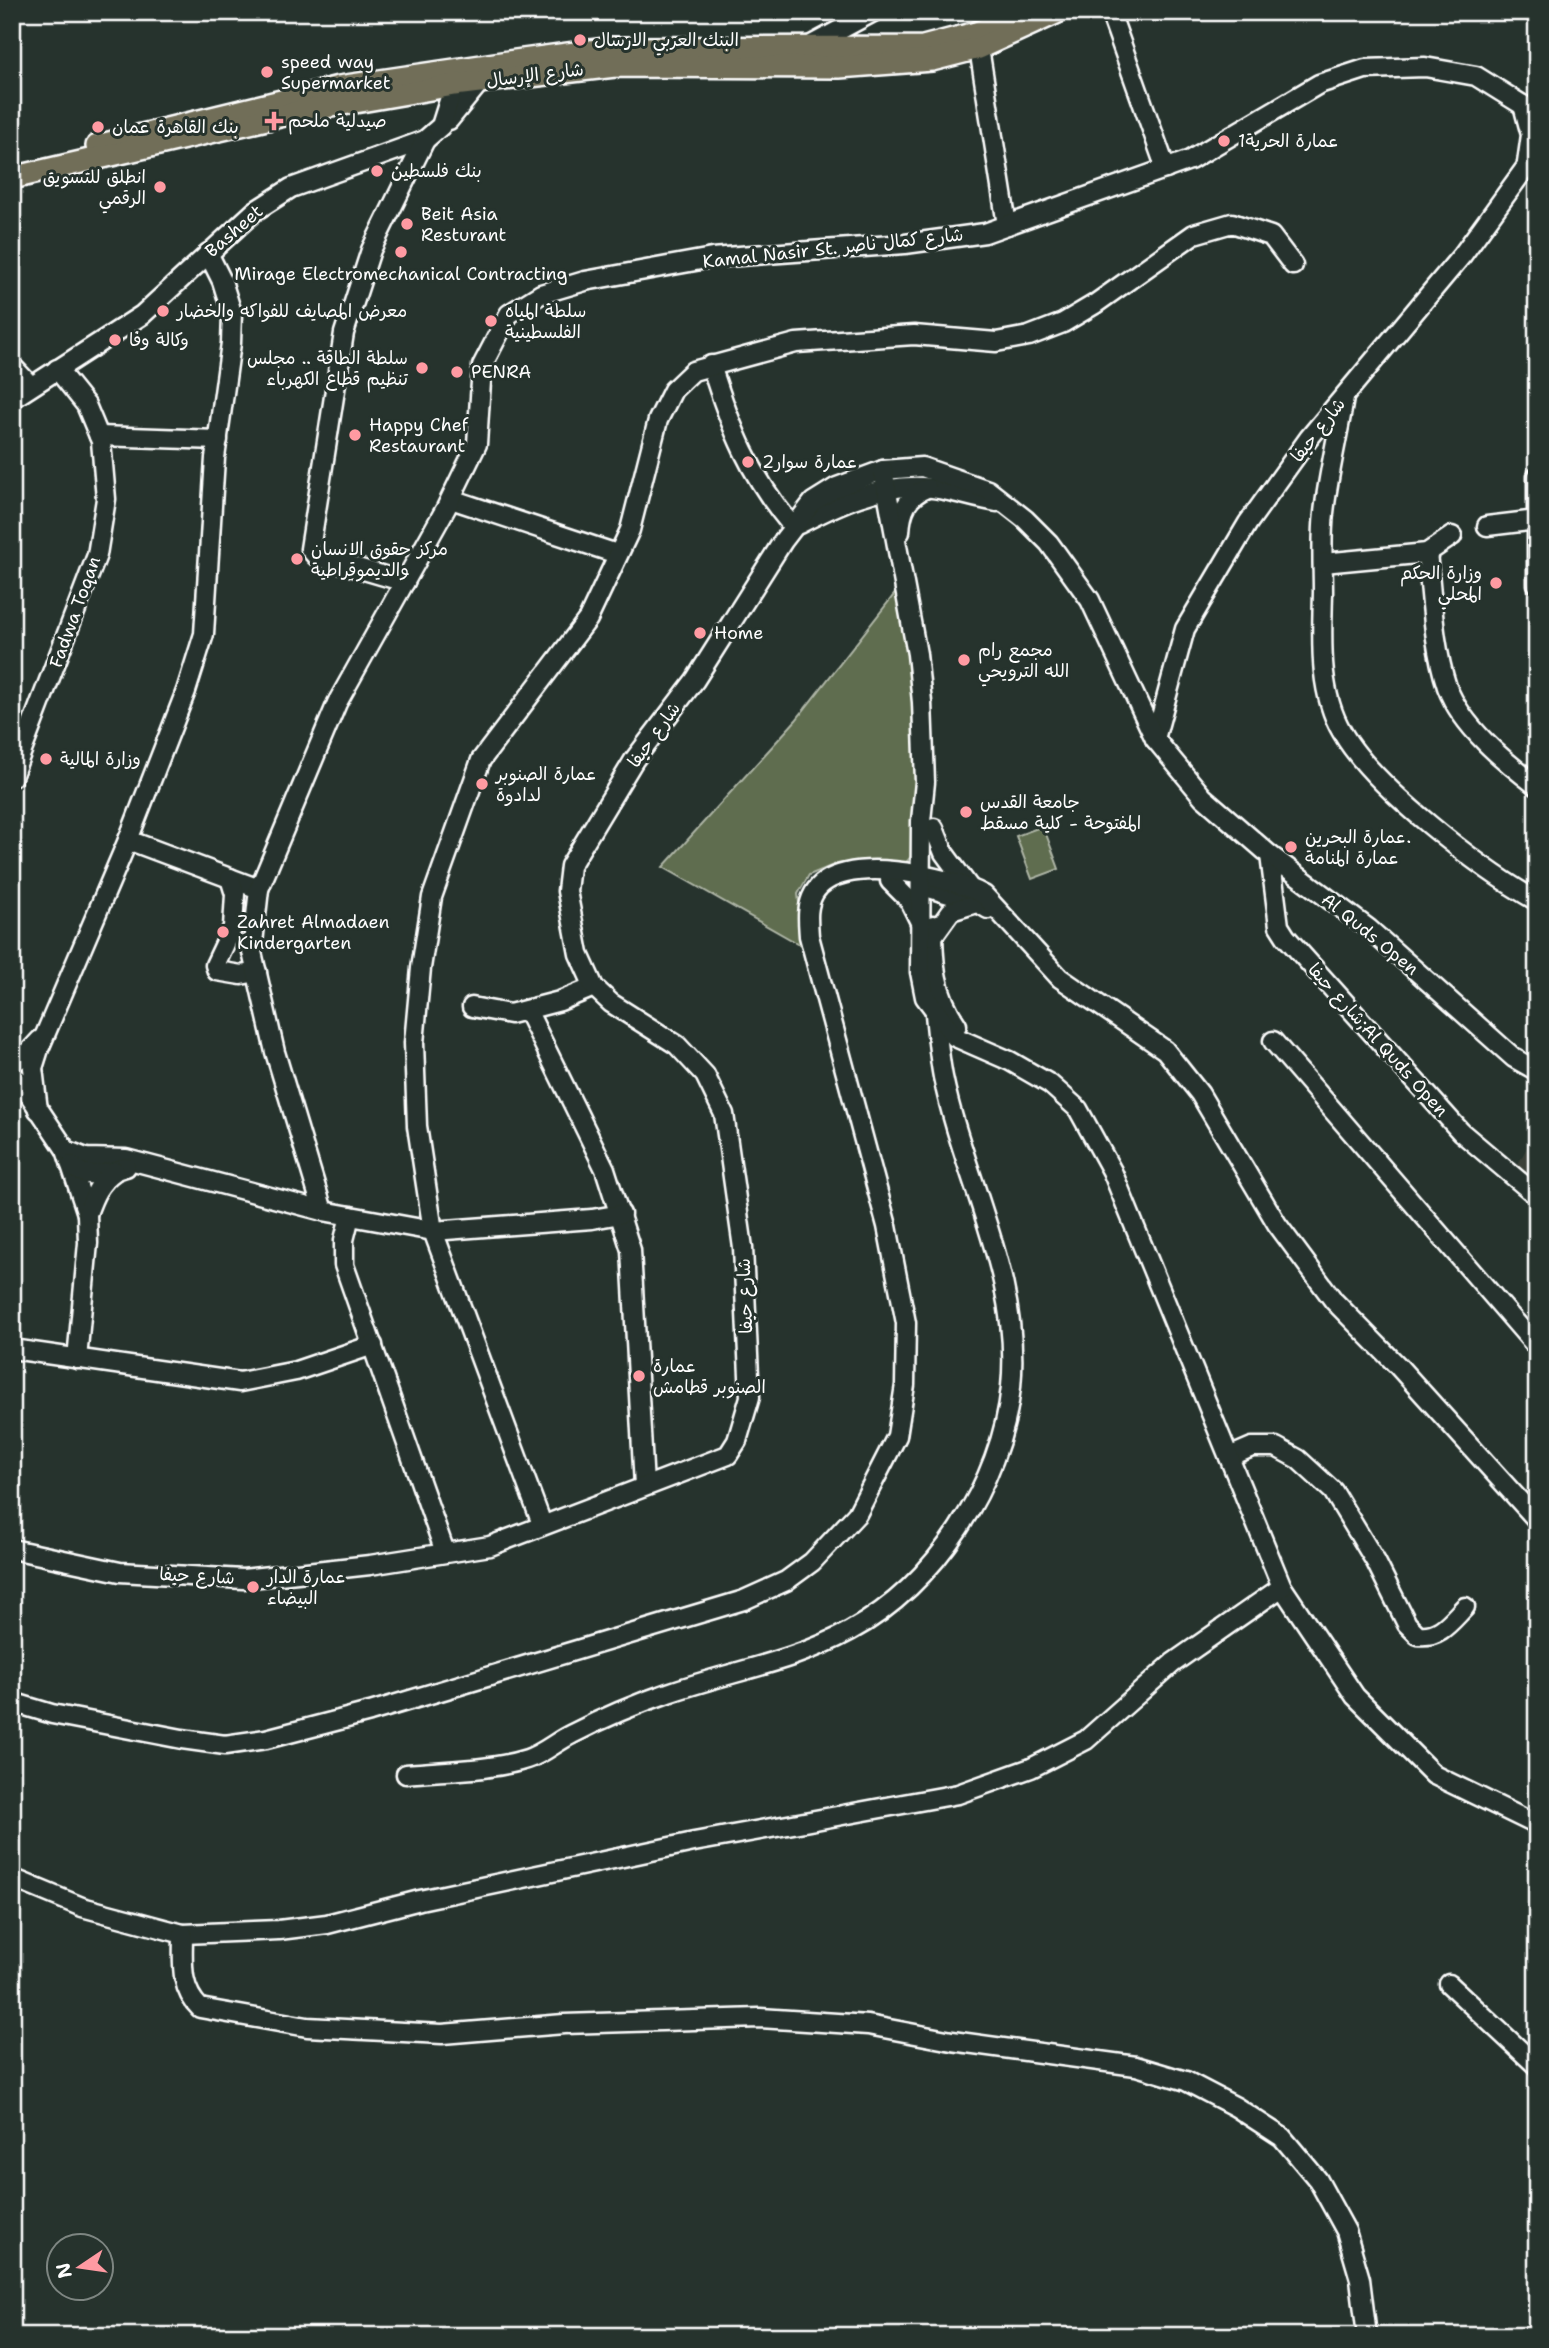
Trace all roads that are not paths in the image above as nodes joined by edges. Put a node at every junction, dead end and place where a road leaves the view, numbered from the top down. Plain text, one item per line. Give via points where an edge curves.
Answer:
1 (873, 12) edge
2 (1024, 12) edge
3 (1058, 12) edge
4 (1110, 12) edge
5 (806, 48) junction
6 (979, 48) junction
7 (480, 82) junction
8 (454, 85) junction
9 (428, 89) junction
10 (1532, 109) edge
11 (441, 126) junction
12 (425, 140) junction
13 (12, 164) edge
14 (1530, 167) edge
15 (1166, 169) junction
16 (12, 178) edge
17 (1007, 225) junction
18 (208, 253) junction
19 (1293, 265) dead end
20 (711, 365) junction
21 (12, 366) edge
22 (57, 369) junction
23 (30, 386) junction
24 (1344, 396) junction
25 (12, 399) edge
26 (99, 436) junction
27 (218, 440) junction
28 (883, 470) junction
29 (1537, 477) edge
30 (929, 488) junction
31 (887, 490) junction
32 (451, 499) junction
33 (846, 500) junction
34 (1003, 503) junction
35 (1537, 520) edge
36 (1487, 526) dead end
37 (793, 527) junction
38 (1452, 536) dead end
39 (898, 549) junction
40 (1427, 553) junction
41 (617, 554) junction
42 (1322, 563) junction
43 (405, 582) junction
44 (1537, 584) edge
45 (1155, 739) junction
46 (12, 777) edge
47 (925, 782) junction
48 (1537, 786) edge
49 (1203, 797) joint
50 (934, 828) junction
51 (128, 840) junction
52 (922, 843) junction
53 (1270, 855) junction
54 (891, 876) junction
55 (230, 878) junction
56 (928, 883) junction
57 (969, 887) junction
58 (259, 889) junction
59 (1537, 901) edge
60 (978, 903) junction
61 (927, 930) junction
62 (1016, 930) junction
63 (257, 972) junction
64 (594, 987) junction
65 (472, 1007) dead end
66 (527, 1010) junction
67 (935, 1014) junction
68 (45, 1036) junction
69 (1273, 1041) dead end
70 (981, 1050) junction
71 (12, 1063) edge
72 (1537, 1071) edge
73 (12, 1075) edge
74 (37, 1110) junction
75 (69, 1157) junction
76 (140, 1164) junction
77 (117, 1170) junction
78 (1537, 1196) edge
79 (326, 1212) junction
80 (87, 1214) junction
81 (621, 1214) junction
82 (350, 1216) junction
83 (433, 1231) junction
84 (344, 1265) junction
85 (373, 1345) junction
86 (1537, 1347) edge
87 (12, 1349) edge
88 (77, 1359) junction
89 (1229, 1457) junction
90 (644, 1486) junction
91 (1537, 1520) edge
92 (542, 1524) junction
93 (12, 1549) edge
94 (445, 1552) junction
95 (1282, 1587) junction
96 (1465, 1606) dead end
97 (12, 1702) edge
98 (406, 1774) dead end
99 (1537, 1825) edge
100 (12, 1878) edge
101 (183, 1934) junction
102 (1449, 1984) dead end
103 (1537, 2066) edge
104 (1367, 2336) edge

1 - 5 street
2 - 5 main road, شارع الإرسال via 976,33 923,47
3 - 6 main road, شارع الإرسال
4 - 15 street
5 - 13 main road, شارع الإرسال via 613,48 339,87
6 - 7 main road, شارع الإرسال via 932,60 873,65 615,66
6 - 17 street
7 - 8 main road, شارع الإرسال
7 - 11 street, Basheet
8 - 9 main road, شارع الإرسال
8 - 11 street
9 - 11 street via 441,100
9 - 16 main road, شارع الإرسال via 298,112
10 - 14 street
10 - 15 street, Kamal Nasir St. شارع كمال ناصر via 1476,76 1425,67 1364,69 1319,84 1190,160
11 - 12 street, Basheet
12 - 18 street, Basheet via 290,188 255,211
12 - 43 street via 371,250 344,333 310,550 316,556
14 - 24 street, شارع حيفا via 1464,254
15 - 17 street, Kamal Nasir St. شارع كمال ناصر
17 - 32 street, Kamal Nasir St. شارع كمال ناصر via 985,233 905,244 712,258 585,281 541,294 509,314 482,366 477,444
18 - 22 street, Basheet via 142,315
18 - 27 street via 232,313
19 - 20 street via 1270,236 1231,223 1194,234 1095,304 1030,336 996,342 914,335 796,343
20 - 37 street via 742,449 765,494
20 - 41 street via 693,370 673,390 658,420 630,530
21 - 23 street
22 - 23 street, Basheet
22 - 26 street, Fadwa Toqan via 86,405
23 - 25 street, Basheet
24 - 42 street via 1324,513
24 - 45 street, شارع حيفا via 1248,523 1185,629
26 - 27 street
26 - 46 street, Fadwa Toqan via 106,499 97,555
27 - 51 street via 204,634
28 - 31 street
28 - 34 street, شارع حيفا via 922,467 957,477
28 - 37 street, شارع حيفا via 813,502
29 - 35 street
30 - 31 street, شارع حيفا
30 - 34 street, شارع حيفا
30 - 39 street via 915,493 906,505
31 - 33 street, شارع حيفا
31 - 39 street
32 - 41 street
32 - 43 street, Kamal Nasir St. شارع كمال ناصر
33 - 37 street, شارع حيفا
33 - 39 street via 872,502 889,522
34 - 45 street, شارع حيفا via 1049,543 1090,600
35 - 36 street
35 - 44 street
37 - 64 street, شارع حيفا via 695,680 634,760 570,866 567,891 579,954
38 - 40 street
39 - 47 street via 917,654
40 - 42 street
40 - 48 street via 1447,687 1469,724
41 - 83 street via 588,618 481,760 432,897 414,1043 417,1126
42 - 59 street via 1322,656 1342,733 1368,768 1413,810 1492,874
43 - 58 street, Kamal Nasir St. شارع كمال ناصر via 337,704
45 - 49 street, شارع حيفا
47 - 50 street
47 - 52 street
49 - 53 street, Al Quds Open
50 - 56 street
50 - 57 street via 944,853
51 - 55 street
51 - 68 street
52 - 54 street via 916,859
52 - 56 street
53 - 72 street, Al Quds Open via 1369,929 1514,1058
53 - 78 street, شارع حيفا;Al Quds Open via 1279,926 1286,937 1461,1132
54 - 56 street
54 - 61 street
54 - 97 street via 857,873 831,877 814,892 807,913 809,936 887,1226 906,1323 905,1385 897,1436 857,1514 812,1562 786,1581 744,1600 370,1713 266,1739 225,1745 192,1741
55 - 58 street
55 - 63 street via 235,894 233,927 216,971
56 - 57 street
56 - 60 street
56 - 61 street
57 - 62 street via 984,895
58 - 63 street, Kamal Nasir St. شارع كمال ناصر via 252,952
60 - 61 street via 951,911
60 - 62 street
61 - 67 street via 920,972 925,998
61 - 70 street via 946,1007
62 - 91 street via 1060,978 1165,1050 1200,1094 1277,1224 1334,1301
63 - 79 street, Kamal Nasir St. شارع كمال ناصر via 278,1066
64 - 66 street
64 - 90 street, شارع حيفا via 677,1045 705,1076 724,1114 743,1248 750,1397 737,1441 728,1455
65 - 66 street via 510,1014
66 - 81 street via 605,1169
67 - 70 street via 955,1037
67 - 98 street via 943,1077 994,1247 1009,1318 1011,1387 1001,1440 973,1506 936,1558 890,1604 849,1632 667,1693 572,1734 531,1758 509,1765
68 - 71 street
68 - 74 street via 33,1068
69 - 86 street
70 - 89 street via 1051,1084 1078,1109 1097,1140
73 - 74 street
74 - 75 street
75 - 76 street via 126,1159
75 - 77 street via 80,1174
75 - 80 street
76 - 77 street
76 - 79 street
77 - 80 street via 100,1186
79 - 82 street
79 - 84 street, Kamal Nasir St. شارع كمال ناصر via 333,1247
80 - 88 street
81 - 83 street
81 - 90 street via 631,1250
82 - 83 street
82 - 84 street
83 - 92 street
84 - 85 street, Kamal Nasir St. شارع كمال ناصر
85 - 88 street via 296,1371 240,1382
85 - 94 street, Kamal Nasir St. شارع كمال ناصر
87 - 88 street
89 - 95 street
89 - 96 street via 1252,1447 1276,1447 1298,1459 1333,1491 1418,1635 1428,1637 1441,1631
90 - 92 street, شارع حيفا
92 - 94 street, شارع حيفا via 491,1546
93 - 94 street, شارع حيفا via 120,1572 243,1579
95 - 99 street via 1354,1696 1434,1775
95 - 101 street via 1173,1663 1086,1740 1031,1768 958,1794 694,1842 327,1923 231,1934
100 - 101 street via 82,1907
101 - 104 street via 184,1981 200,2008 307,2027 442,2034 564,2024 760,2018 868,2025 1136,2066 1186,2081 1282,2137 1318,2180 1346,2231 1360,2279
102 - 103 street

